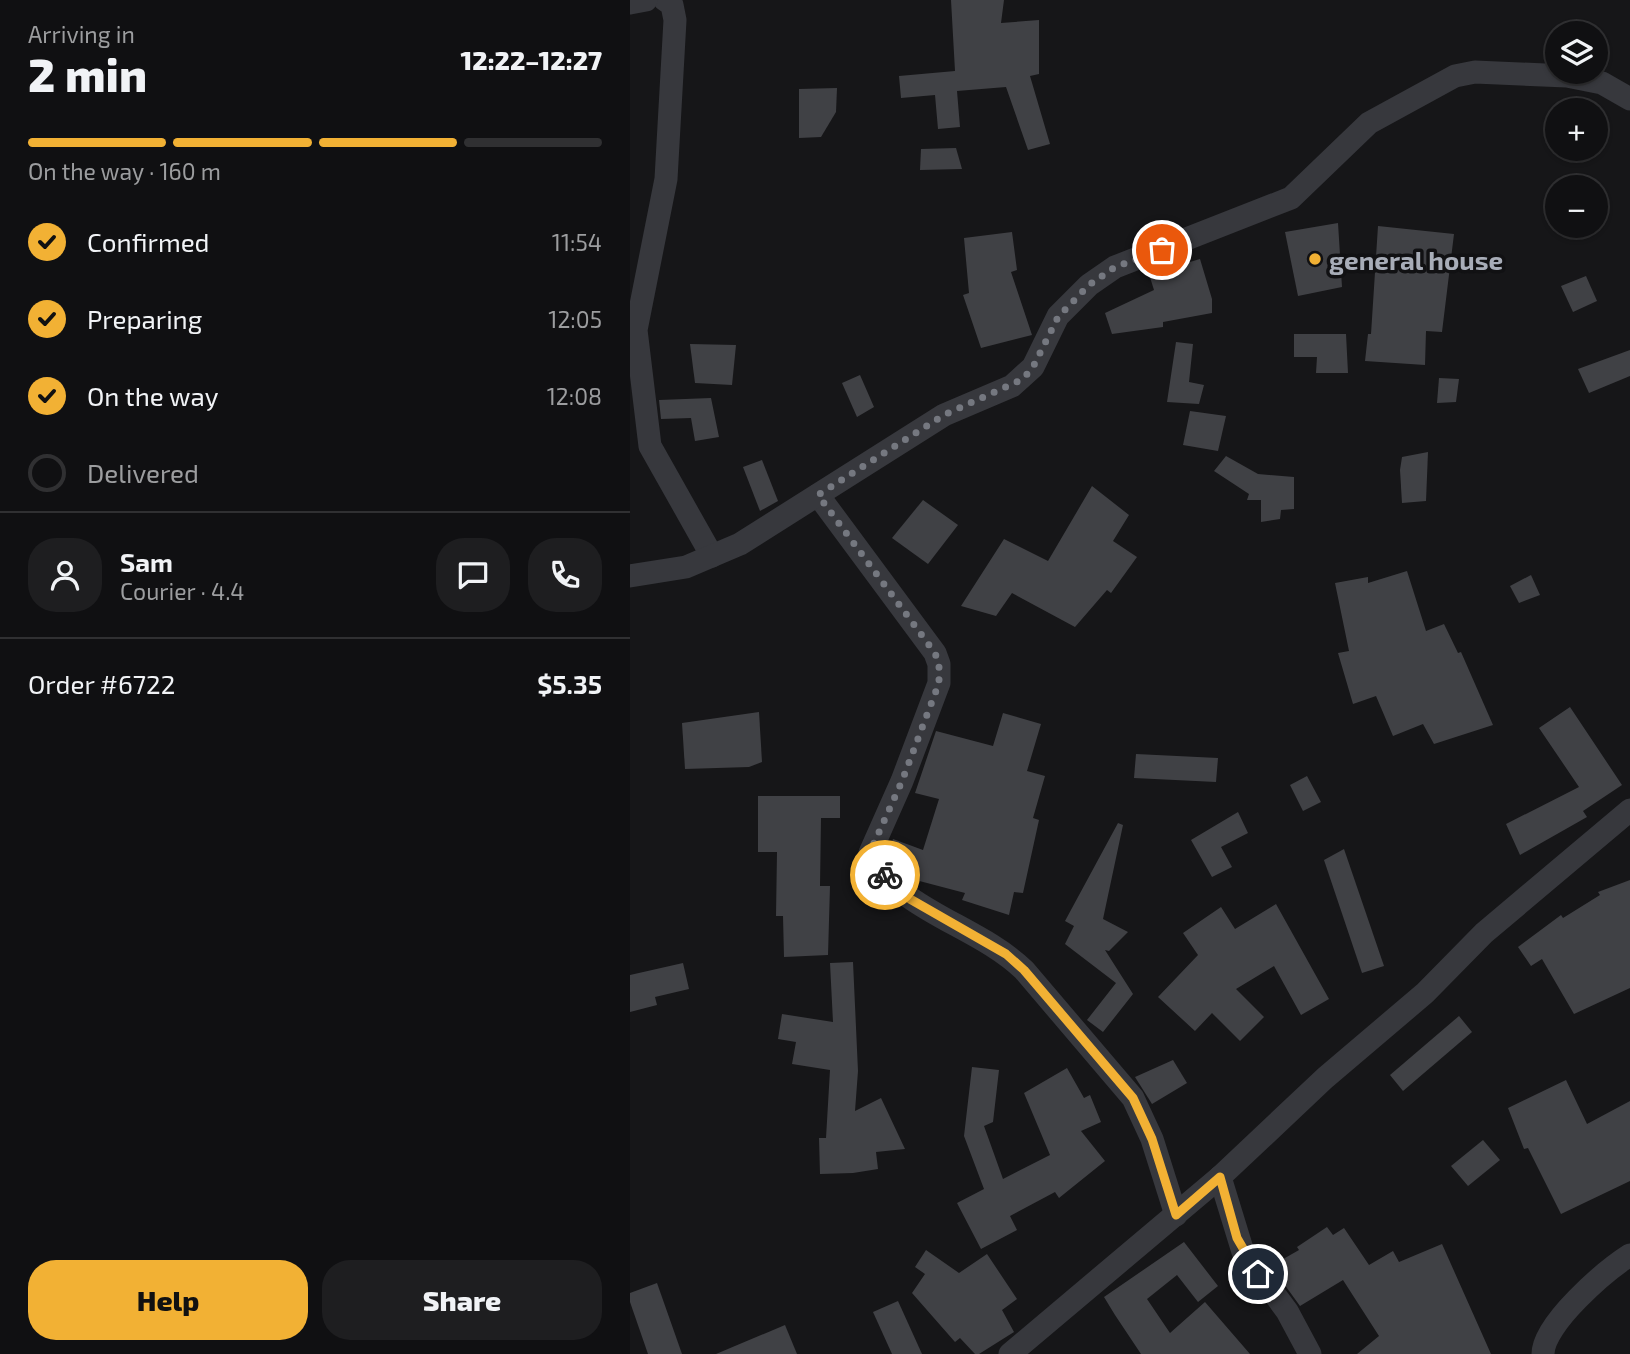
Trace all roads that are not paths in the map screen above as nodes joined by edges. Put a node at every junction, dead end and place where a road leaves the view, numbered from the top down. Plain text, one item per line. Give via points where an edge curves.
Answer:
1 (646, 0) edge
2 (665, 0) edge
3 (630, 3) edge
4 (1630, 99) edge
5 (818, 495) junction
6 (712, 556) junction
7 (630, 576) edge
8 (1630, 810) edge
9 (1220, 1177) junction
10 (1176, 1215) junction
11 (1630, 1255) edge
12 (1010, 1354) edge
13 (1310, 1354) edge
14 (1543, 1354) edge

1 - 3 street
2 - 6 street via 672,5 675,20 666,179 636,330 650,446
4 - 5 street via 1602,83 1567,76 1475,72 1455,76 1369,123 1291,198 1099,277 1058,317 1023,379 944,415
5 - 6 street via 740,544
5 - 10 street via 939,664 939,683 871,859 910,899 1006,954 1024,970 1133,1098 1152,1139
6 - 7 street via 686,567
8 - 9 street via 1484,933 1425,993 1325,1078
9 - 10 street
9 - 13 street via 1243,1252 1287,1311
10 - 12 street
11 - 14 street via 1561,1316 1550,1330

